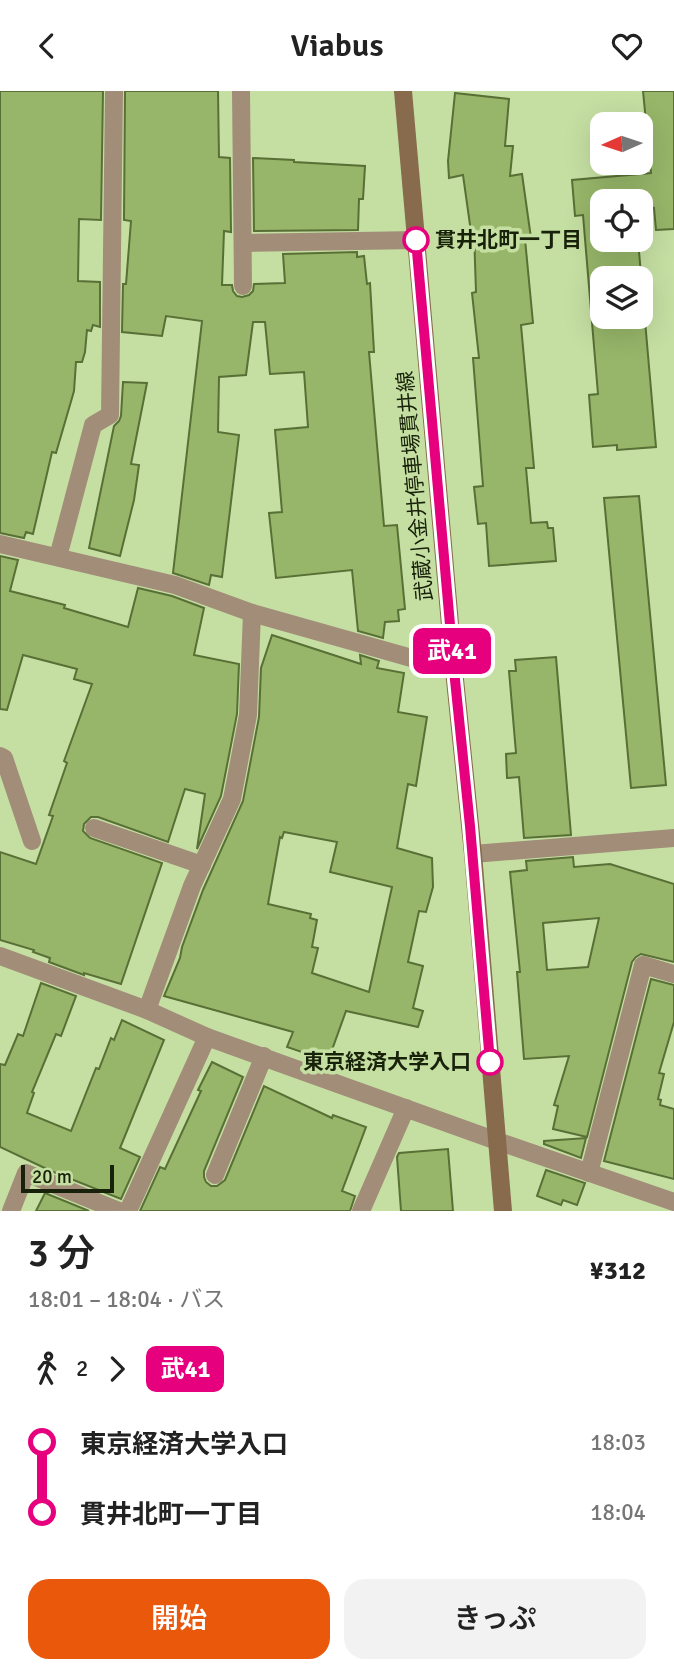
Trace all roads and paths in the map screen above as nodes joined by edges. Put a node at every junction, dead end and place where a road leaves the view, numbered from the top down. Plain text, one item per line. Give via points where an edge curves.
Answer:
1 (114, 91) edge
2 (240, 91) edge
3 (403, 91) edge
4 (416, 240) junction
5 (243, 243) junction
6 (243, 286) dead end
7 (0, 544) edge
8 (58, 557) junction
9 (252, 613) junction
10 (454, 670) junction
11 (0, 756) edge
12 (94, 828) dead end
13 (674, 838) edge
14 (32, 841) dead end
15 (473, 853) junction
16 (202, 865) junction
17 (0, 956) edge
18 (674, 974) edge
19 (147, 1010) junction
20 (207, 1037) junction
21 (264, 1056) junction
22 (406, 1108) junction
23 (497, 1141) junction
24 (589, 1173) junction
25 (215, 1175) dead end
26 (674, 1202) edge
27 (10, 1211) edge
28 (119, 1211) edge
29 (128, 1211) edge
30 (361, 1211) edge
31 (503, 1211) edge

1 - 8 street via 110,415 93,425
2 - 5 street
3 - 4 main road, 武蔵小金井停車場貫井線
4 - 5 street
4 - 10 main road, 武蔵小金井停車場貫井線
5 - 6 street
7 - 8 street
8 - 9 street via 175,585
9 - 10 street
9 - 16 street via 248,715 232,799
10 - 15 main road, 武蔵小金井停車場貫井線
11 - 14 street
12 - 16 street
13 - 15 street
15 - 23 main road, 武蔵小金井停車場貫井線
16 - 19 street
17 - 19 street
18 - 24 street via 643,965
19 - 20 street
20 - 21 street
20 - 29 street
21 - 22 street
21 - 25 street
22 - 23 street
22 - 30 street
23 - 24 street
23 - 31 main road, 武蔵小金井停車場貫井線
24 - 26 street
27 - 28 street via 26,1173

